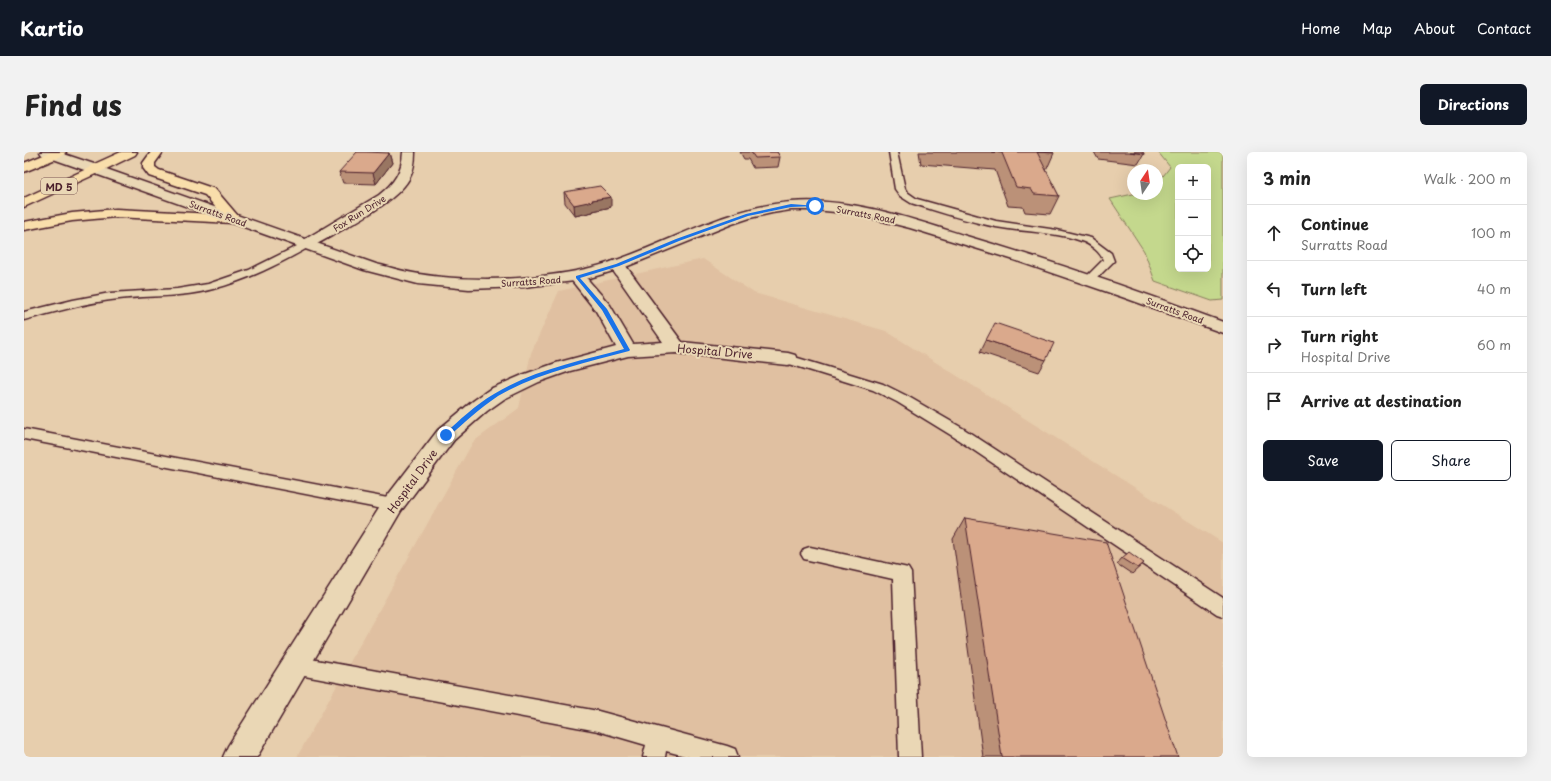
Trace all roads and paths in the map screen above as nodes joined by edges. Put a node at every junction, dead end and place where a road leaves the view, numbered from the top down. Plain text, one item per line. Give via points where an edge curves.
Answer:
1 (131, 152) edge
2 (157, 152) edge
3 (409, 152) edge
4 (893, 152) edge
5 (53, 153) edge
6 (24, 168) edge
7 (95, 169) junction
8 (24, 203) edge
9 (233, 219) junction
10 (24, 226) edge
11 (308, 244) junction
12 (617, 265) junction
13 (577, 277) junction
14 (1089, 280) junction
15 (24, 316) edge
16 (1222, 326) edge
17 (676, 347) junction
18 (627, 350) junction
19 (788, 359) joint
20 (24, 434) edge
21 (393, 505) junction
22 (810, 554) dead end
23 (1223, 608) edge
24 (294, 665) junction
25 (656, 747) edge
26 (239, 757) edge
27 (727, 757) edge
28 (910, 757) edge

1 - 7 highway, MD 5
2 - 9 highway via 149,163 149,168 154,173 210,192
3 - 11 street, Fox Run Drive via 409,166 395,190
4 - 14 lane via 900,189 914,201 986,222 1077,238 1097,246 1107,255 1109,261
5 - 6 highway, MD 5
5 - 7 street, Surratts Road
7 - 8 highway, MD 5
7 - 9 street, Surratts Road
9 - 10 highway via 116,213
9 - 11 street, Surratts Road
11 - 13 street, Surratts Road via 370,267 418,279 483,284
11 - 15 lane via 256,272 210,287 172,293 103,298
12 - 13 street, Surratts Road
12 - 14 street, Surratts Road via 747,214 791,206 815,206 855,210 907,223
12 - 17 street
13 - 18 street via 604,309
14 - 16 street, Surratts Road
17 - 18 street, Hospital Drive
17 - 19 street, Hospital Drive
18 - 21 street, Hospital Drive via 563,367 497,394 446,435
19 - 23 lane via 878,387 902,399 958,433
20 - 21 lane
21 - 24 street, Hospital Drive
22 - 28 lane via 902,573
24 - 25 lane via 598,721
24 - 26 street, Hospital Drive
25 - 27 lane

